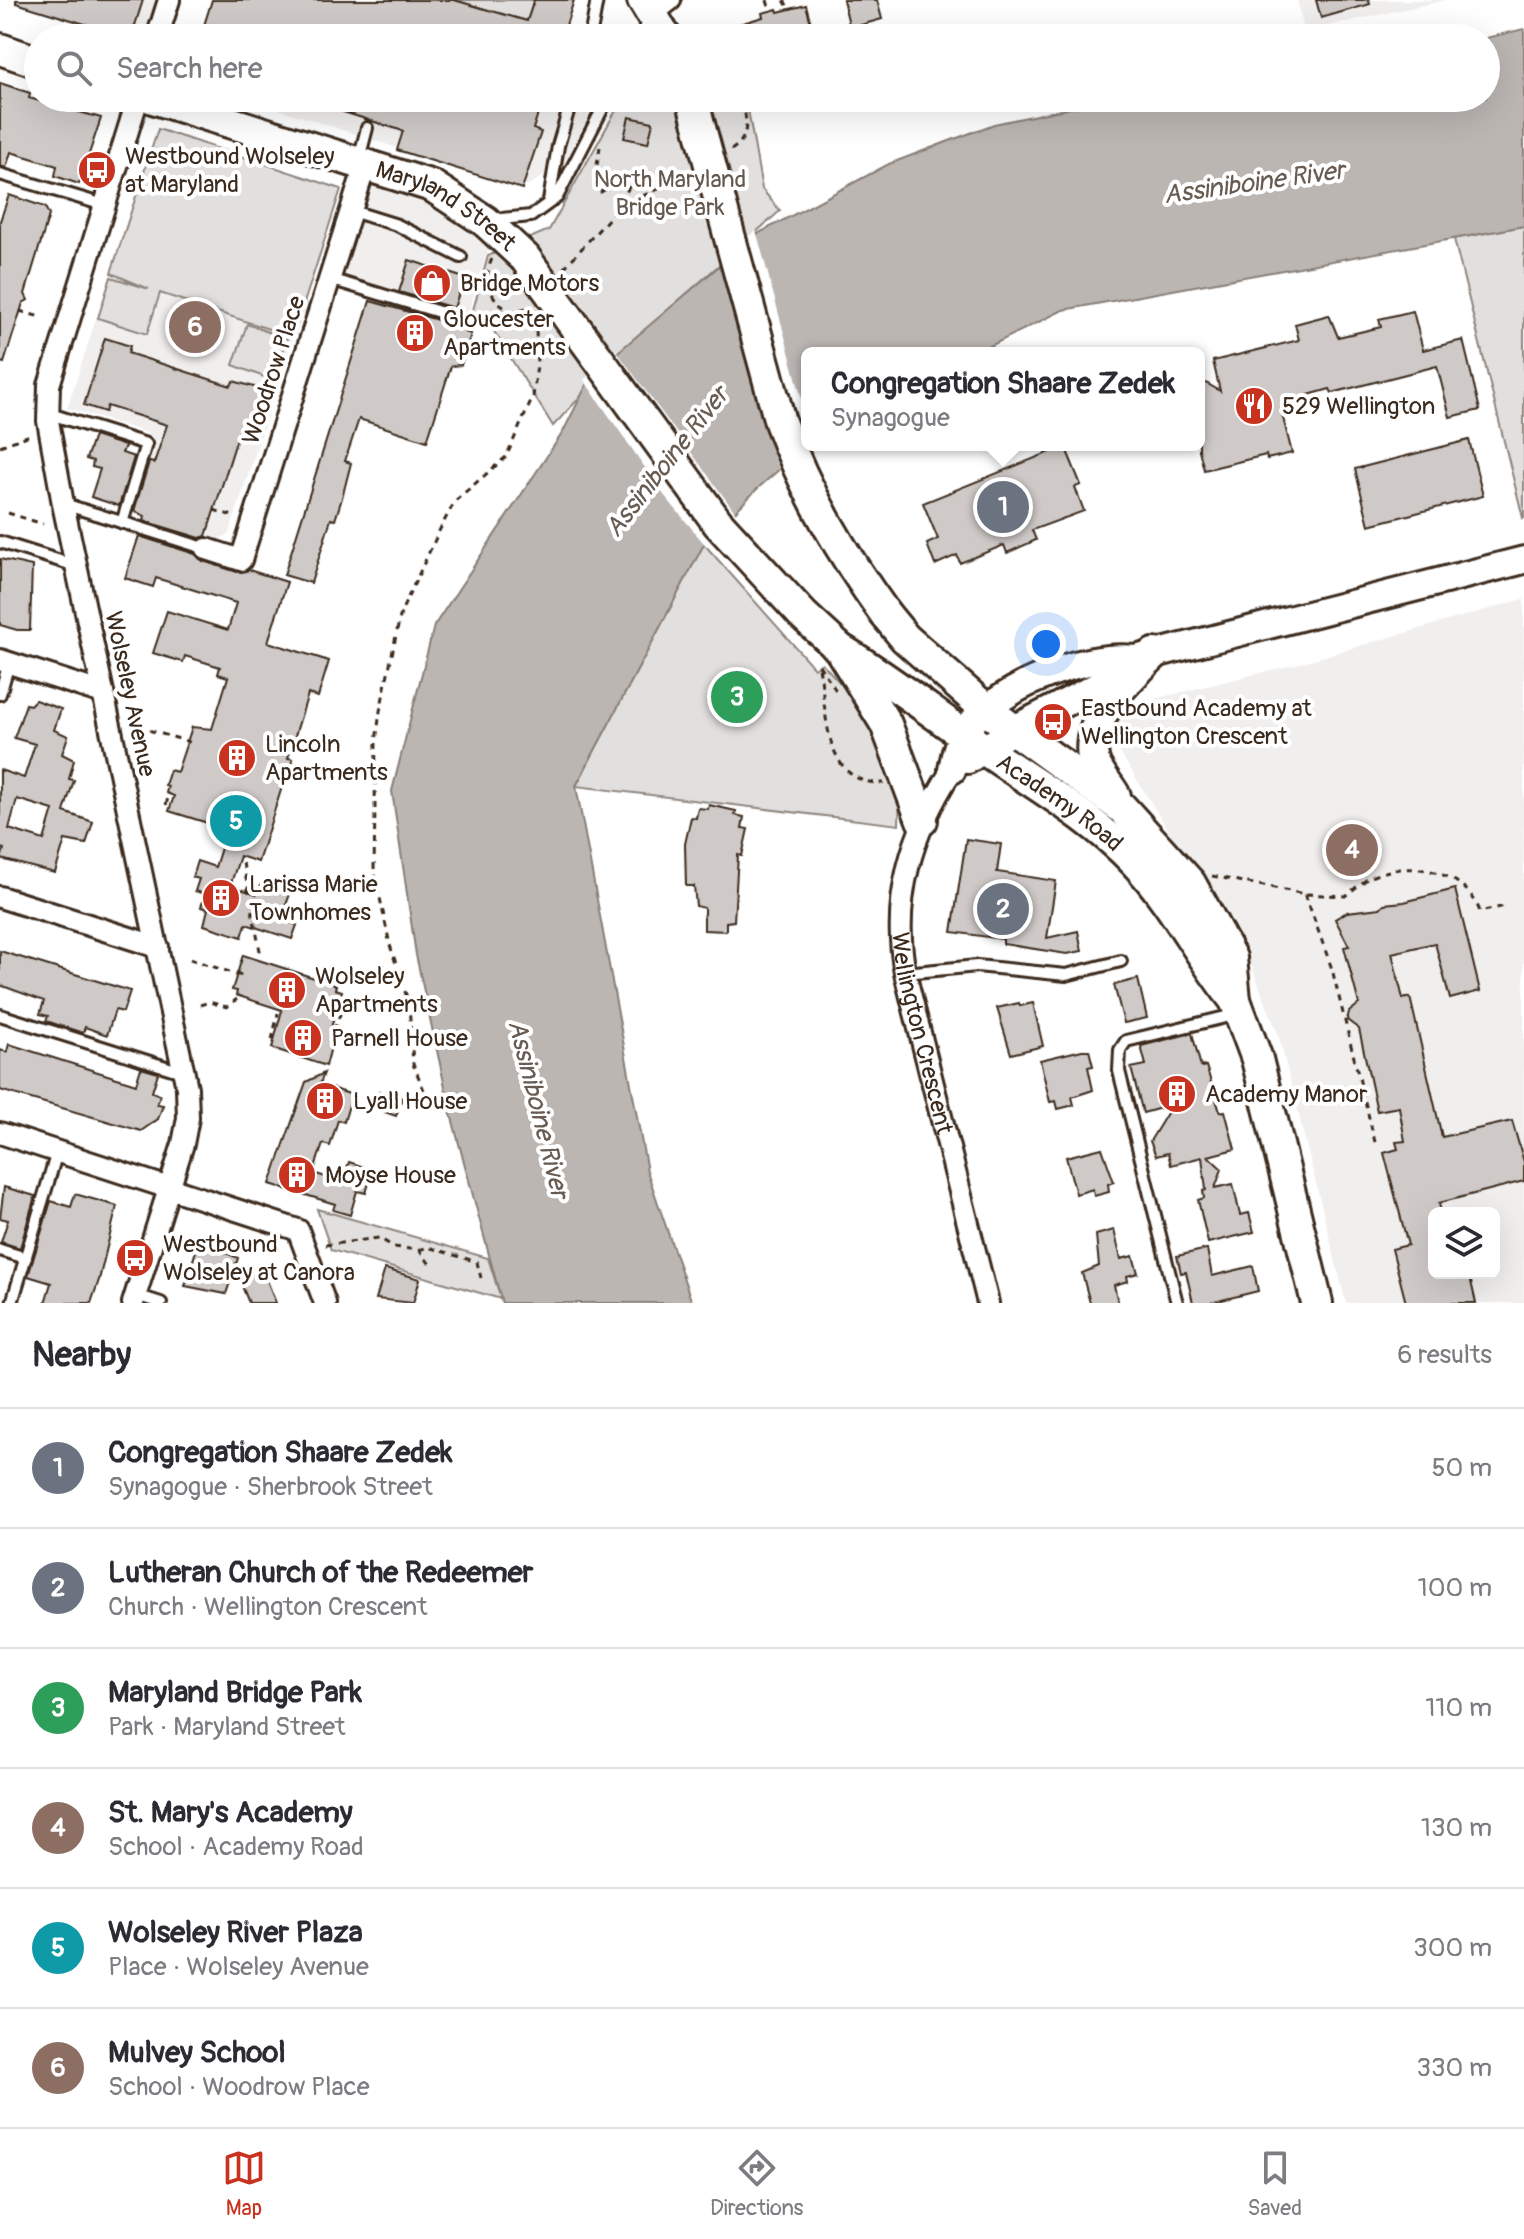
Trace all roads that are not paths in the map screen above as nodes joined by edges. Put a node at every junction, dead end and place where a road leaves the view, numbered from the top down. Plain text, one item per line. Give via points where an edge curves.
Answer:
1 (169, 0) edge
2 (597, 0) edge
3 (161, 24) edge
4 (593, 24) edge
5 (0, 49) edge
6 (24, 57) edge
7 (134, 112) edge
8 (199, 112) edge
9 (569, 112) edge
10 (601, 112) edge
11 (695, 112) edge
12 (367, 128) dead end
13 (362, 162) junction
14 (0, 174) edge
15 (104, 205) junction
16 (546, 207) junction
17 (352, 211) junction
18 (485, 221) junction
19 (461, 257) dead end
20 (330, 279) junction
21 (469, 321) road end
22 (48, 422) junction
23 (63, 504) junction
24 (122, 523) junction
25 (0, 542) edge
26 (207, 549) joint
27 (1524, 560) edge
28 (76, 566) junction
29 (1144, 656) junction
30 (829, 657) junction
31 (4, 662) edge
32 (103, 693) junction
33 (0, 694) edge
34 (988, 711) junction
35 (1014, 729) junction
36 (974, 742) junction
37 (952, 770) joint
38 (1122, 808) junction
39 (922, 820) junction
40 (0, 897) edge
41 (158, 947) junction
42 (1121, 961) dead end
43 (905, 973) junction
44 (1237, 1007) junction
45 (0, 1015) edge
46 (185, 1073) junction
47 (0, 1133) edge
48 (57, 1152) junction
49 (169, 1188) junction
50 (0, 1250) edge
51 (26, 1258) junction
52 (134, 1299) edge
53 (12, 1303) edge
54 (161, 1303) edge
55 (325, 1303) edge
56 (988, 1303) edge
57 (1177, 1303) edge
58 (1317, 1303) edge

1 - 3 street
2 - 4 lane
5 - 6 main road
7 - 15 street, Wolseley Avenue
8 - 13 main road, Maryland Street
9 - 16 lane
10 - 16 lane via 569,177
11 - 34 main road, Academy Road, bridge via 780,422 821,517 905,638
12 - 13 lane
13 - 17 street, Woodrow Place
13 - 18 main road, Maryland Street via 432,186
14 - 15 lane
15 - 22 street, Wolseley Avenue via 56,357
16 - 18 lane via 531,216
17 - 19 lane via 397,225
17 - 20 street, Woodrow Place
18 - 30 main road, Maryland Street, bridge via 525,258 718,523 783,594
20 - 21 lane
20 - 26 street, Woodrow Place via 241,560
22 - 23 street, Wolseley Avenue
22 - 24 lane via 146,444
23 - 24 lane
23 - 28 street, Wolseley Avenue
24 - 26 lane
25 - 28 lane
27 - 29 street, Wellington Crescent
28 - 32 street, Wolseley Avenue
29 - 34 street, Wellington Crescent via 1112,655 1082,662 1010,693
29 - 35 street, Wellington Crescent via 1113,678
29 - 38 main road via 1111,696 1095,736 1093,759
30 - 36 main road, Academy Road via 897,683
30 - 39 main road via 890,734
31 - 32 street
31 - 33 lane
32 - 41 street, Wolseley Avenue
34 - 35 main road, Academy Road
34 - 36 street, Wellington Crescent
35 - 36 street, Wellington Crescent
35 - 38 main road, Academy Road
36 - 37 street, Wellington Crescent
36 - 44 main road, Academy Road via 1087,817 1138,865
37 - 39 street, Wellington Crescent
38 - 44 main road, Academy Road via 1175,863 1211,917 1231,958
39 - 43 street, Wellington Crescent via 903,882 900,935
40 - 41 street
41 - 46 street, Wolseley Avenue
42 - 43 lane via 1066,975 977,966
43 - 56 street, Wellington Crescent
44 - 57 lane via 1126,1041 1120,1050 1119,1071
44 - 58 main road, Academy Road via 1257,1059
45 - 46 lane
46 - 49 street, Wolseley Avenue via 188,1118
47 - 48 street
48 - 49 street
48 - 51 lane
49 - 52 street, Wolseley Avenue
49 - 55 street via 298,1230
50 - 51 lane
51 - 53 lane
52 - 54 lane

